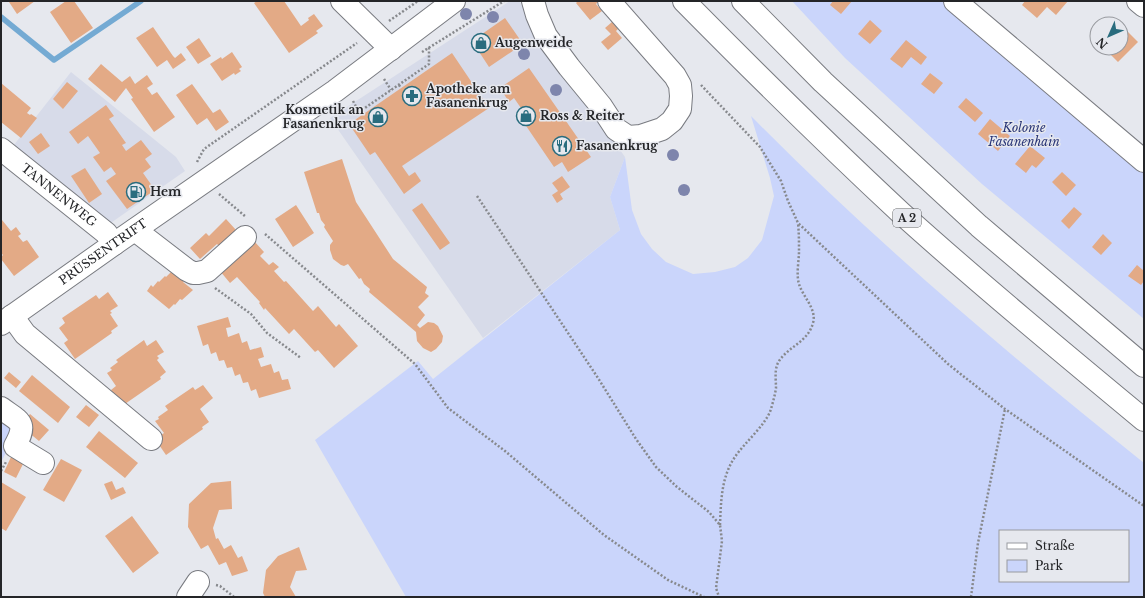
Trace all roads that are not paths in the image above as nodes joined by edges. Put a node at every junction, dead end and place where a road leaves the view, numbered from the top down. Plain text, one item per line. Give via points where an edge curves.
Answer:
1 (342, 1) edge
2 (454, 1) edge
3 (534, 1) edge
4 (609, 1) edge
5 (684, 1) edge
6 (743, 1) edge
7 (955, 1) edge
8 (1138, 1) edge
9 (1144, 6) edge
10 (391, 49) junction
11 (1, 149) edge
12 (1144, 161) edge
13 (252, 229) road end
14 (135, 230) junction
15 (114, 244) junction
16 (7, 320) edge
17 (1144, 366) edge
18 (1, 408) edge
19 (1144, 420) edge
20 (151, 439) dead end
21 (43, 463) dead end

1 - 10 main road
2 - 10 main road, PRÜSSENTRIFT
3 - 4 main road via 546,36 616,129 628,137 662,129 672,121 680,109 680,85
5 - 19 main road, A 2 via 792,110 902,213 1025,321
6 - 17 main road via 823,82 979,226
7 - 12 main road
8 - 9 main road
10 - 14 main road, PRÜSSENTRIFT
11 - 15 main road, TANNENWEG via 106,233
13 - 14 main road via 207,271 195,273 187,270
14 - 15 main road, PRÜSSENTRIFT
15 - 16 main road, PRÜSSENTRIFT
16 - 20 main road
18 - 21 main road via 19,421 22,427 15,446

